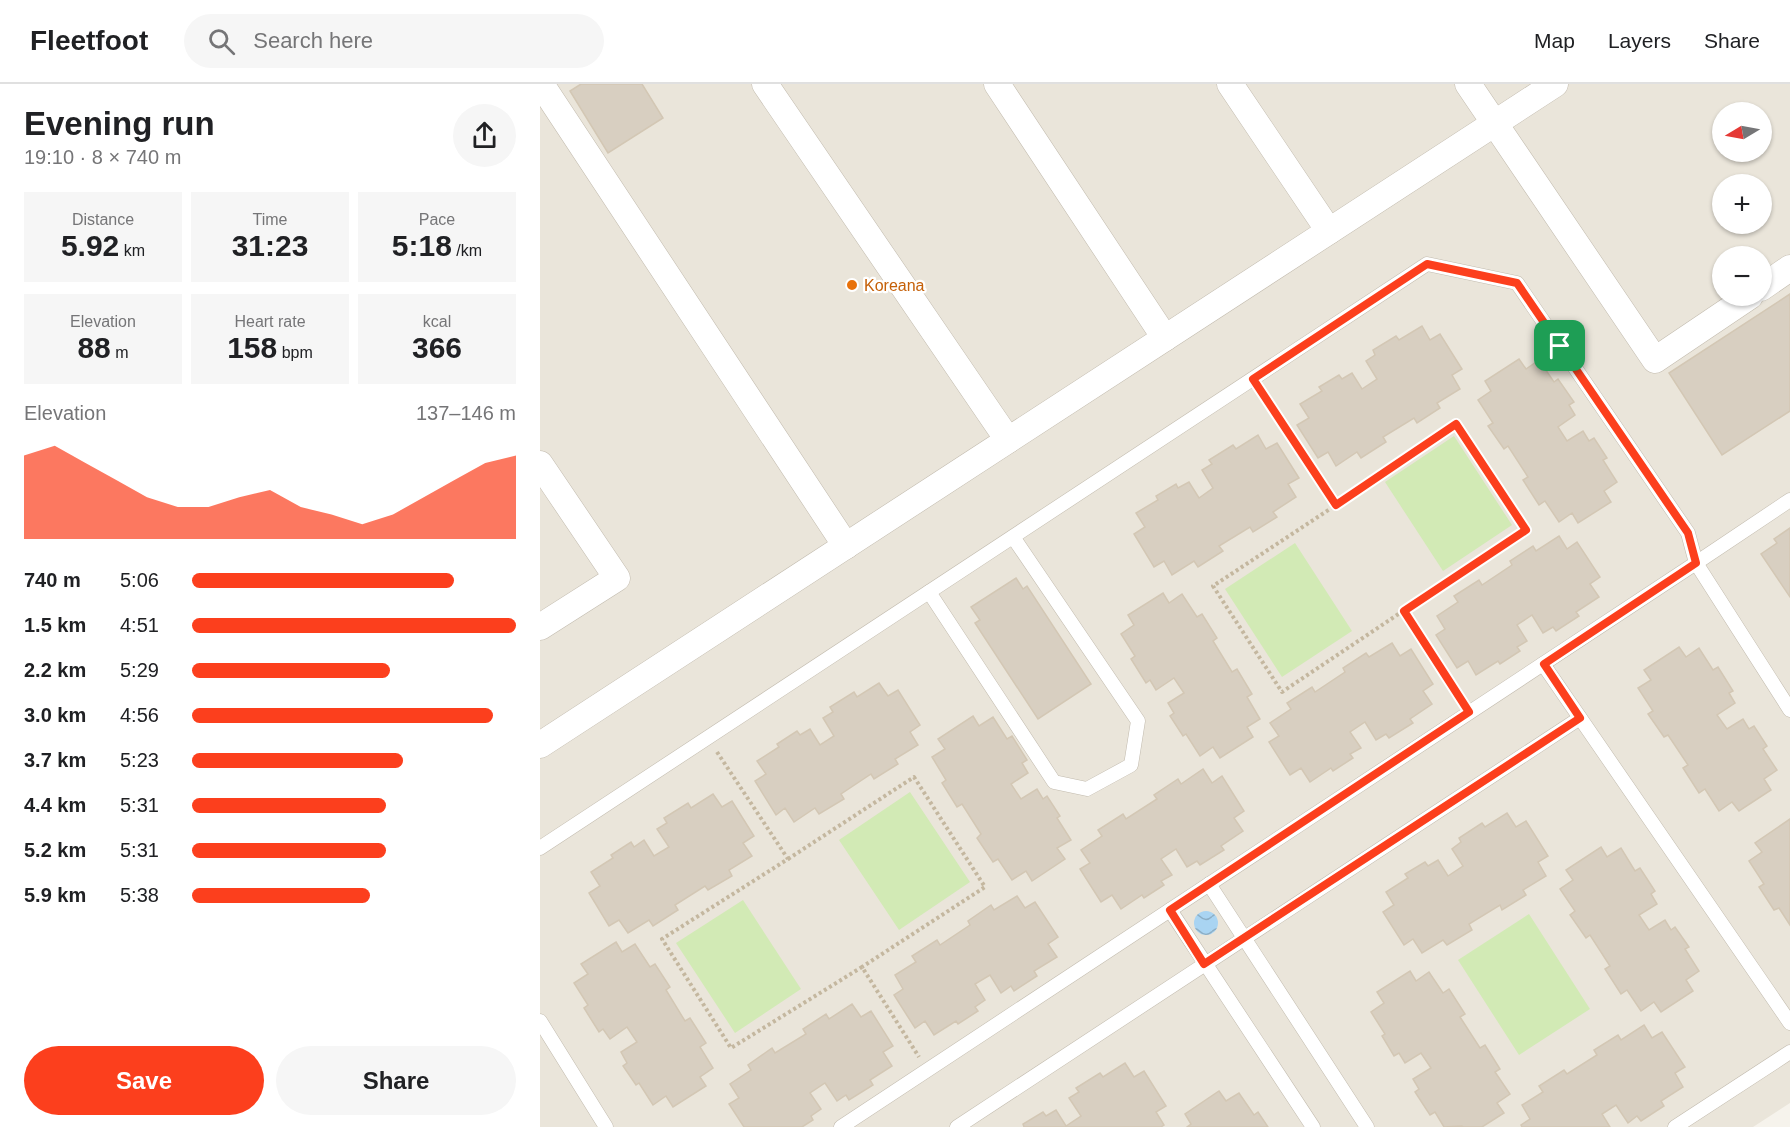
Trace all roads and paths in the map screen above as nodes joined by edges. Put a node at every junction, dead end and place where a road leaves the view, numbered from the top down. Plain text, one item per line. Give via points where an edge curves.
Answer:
1 (541, 84) edge
2 (765, 84) edge
3 (997, 84) edge
4 (1230, 84) edge
5 (1468, 84) edge
6 (1555, 84) edge
7 (1495, 123) junction
8 (1329, 231) junction
9 (1790, 268) edge
10 (1772, 280) edge
11 (1735, 306) edge
12 (1165, 338) junction
13 (1253, 379) junction
14 (1008, 440) junction
15 (540, 464) edge
16 (1790, 500) edge
17 (1336, 505) junction
18 (1013, 537) junction
19 (846, 546) junction
20 (1696, 563) junction
21 (929, 592) junction
22 (1404, 611) junction
23 (540, 627) edge
24 (1544, 664) junction
25 (1790, 710) edge
26 (1469, 712) junction
27 (1580, 718) junction
28 (707, 738) junction
29 (540, 745) edge
30 (540, 848) edge
31 (788, 859) junction
32 (1209, 884) junction
33 (1170, 910) junction
34 (1245, 937) junction
35 (1204, 964) junction
36 (862, 967) junction
37 (540, 1021) edge
38 (1790, 1023) edge
39 (1790, 1052) edge
40 (928, 1070) junction
41 (606, 1127) edge
42 (841, 1127) edge
43 (957, 1127) edge
44 (1313, 1127) edge
45 (1367, 1127) edge
46 (1675, 1127) edge

1 - 19 street
2 - 14 street
3 - 12 street
4 - 8 street
5 - 7 street
6 - 7 street
7 - 8 street
7 - 11 street via 1655,360
8 - 12 street
9 - 10 street
12 - 14 street
13 - 17 path
13 - 18 lane
13 - 20 lane via 1427,264 1517,283 1688,533
14 - 19 street
15 - 23 street via 617,578
16 - 20 lane
17 - 22 path via 1456,424 1526,530
17 - 22 path via 1213,586 1282,692
18 - 21 lane
18 - 21 lane via 1138,721 1131,765 1087,789 1054,782
19 - 29 street
20 - 24 lane
20 - 25 lane
21 - 28 lane
22 - 26 path
24 - 26 lane
24 - 27 lane
26 - 32 lane
27 - 34 lane
27 - 38 lane
28 - 30 lane
28 - 31 path
31 - 36 path via 914,777 985,887
31 - 36 path via 662,939 731,1048
32 - 33 lane
32 - 34 lane
33 - 35 lane
33 - 40 lane
34 - 35 lane
34 - 45 lane
35 - 43 lane
35 - 44 lane
36 - 40 path
37 - 41 lane
39 - 46 lane
40 - 42 lane

